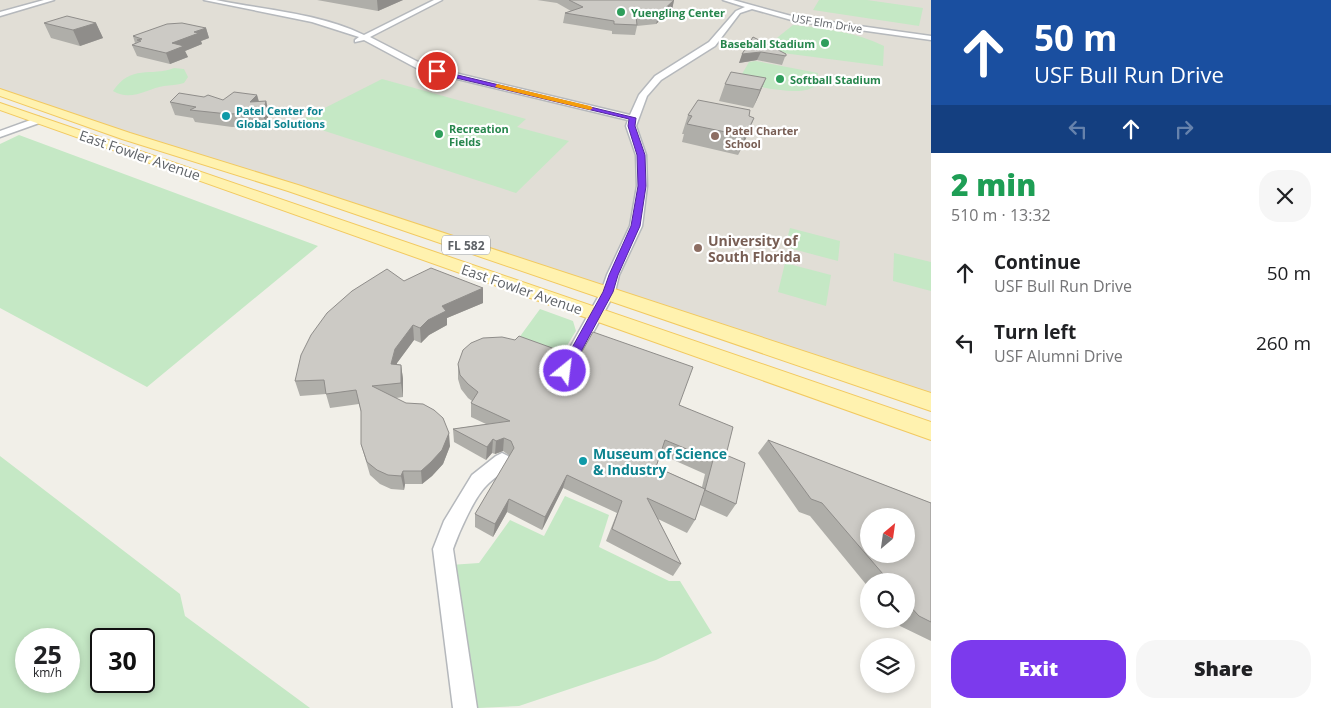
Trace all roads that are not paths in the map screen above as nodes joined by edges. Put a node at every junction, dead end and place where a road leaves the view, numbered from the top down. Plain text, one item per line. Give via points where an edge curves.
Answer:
1 (28, 0) edge
2 (51, 0) edge
3 (207, 0) edge
4 (431, 0) edge
5 (439, 0) edge
6 (726, 0) edge
7 (0, 7) edge
8 (752, 7) junction
9 (0, 14) edge
10 (358, 38) junction
11 (931, 38) edge
12 (375, 54) dead end
13 (390, 62) dead end
14 (0, 92) edge
15 (0, 100) edge
16 (0, 106) edge
17 (56, 111) junction
18 (39, 120) junction
19 (632, 122) junction
20 (0, 134) edge
21 (126, 136) junction
22 (608, 292) junction
23 (596, 315) junction
24 (565, 371) edge
25 (931, 402) edge
26 (931, 431) edge
27 (502, 461) dead end
28 (465, 708) edge

1 - 7 street
2 - 9 street
3 - 10 street
4 - 10 street
5 - 10 street
6 - 8 street, USF Elm Drive
8 - 11 street, USF Elm Drive via 803,20
8 - 19 street via 731,18 712,44 647,88
10 - 12 street
10 - 19 street via 424,68
13 - 19 street via 413,71
14 - 17 main road, East Fowler Avenue / FL 582
15 - 17 main road via 42,112
16 - 18 main road, East Fowler Avenue / FL 582
17 - 21 main road, East Fowler Avenue / FL 582
18 - 20 street
18 - 21 main road via 54,118
18 - 23 main road, East Fowler Avenue / FL 582
19 - 22 street via 641,155 642,186 636,226
21 - 22 main road, East Fowler Avenue / FL 582
22 - 23 street
22 - 25 main road, East Fowler Avenue / FL 582
23 - 24 street
23 - 26 main road, East Fowler Avenue / FL 582
27 - 28 street via 478,481 451,528 444,549

